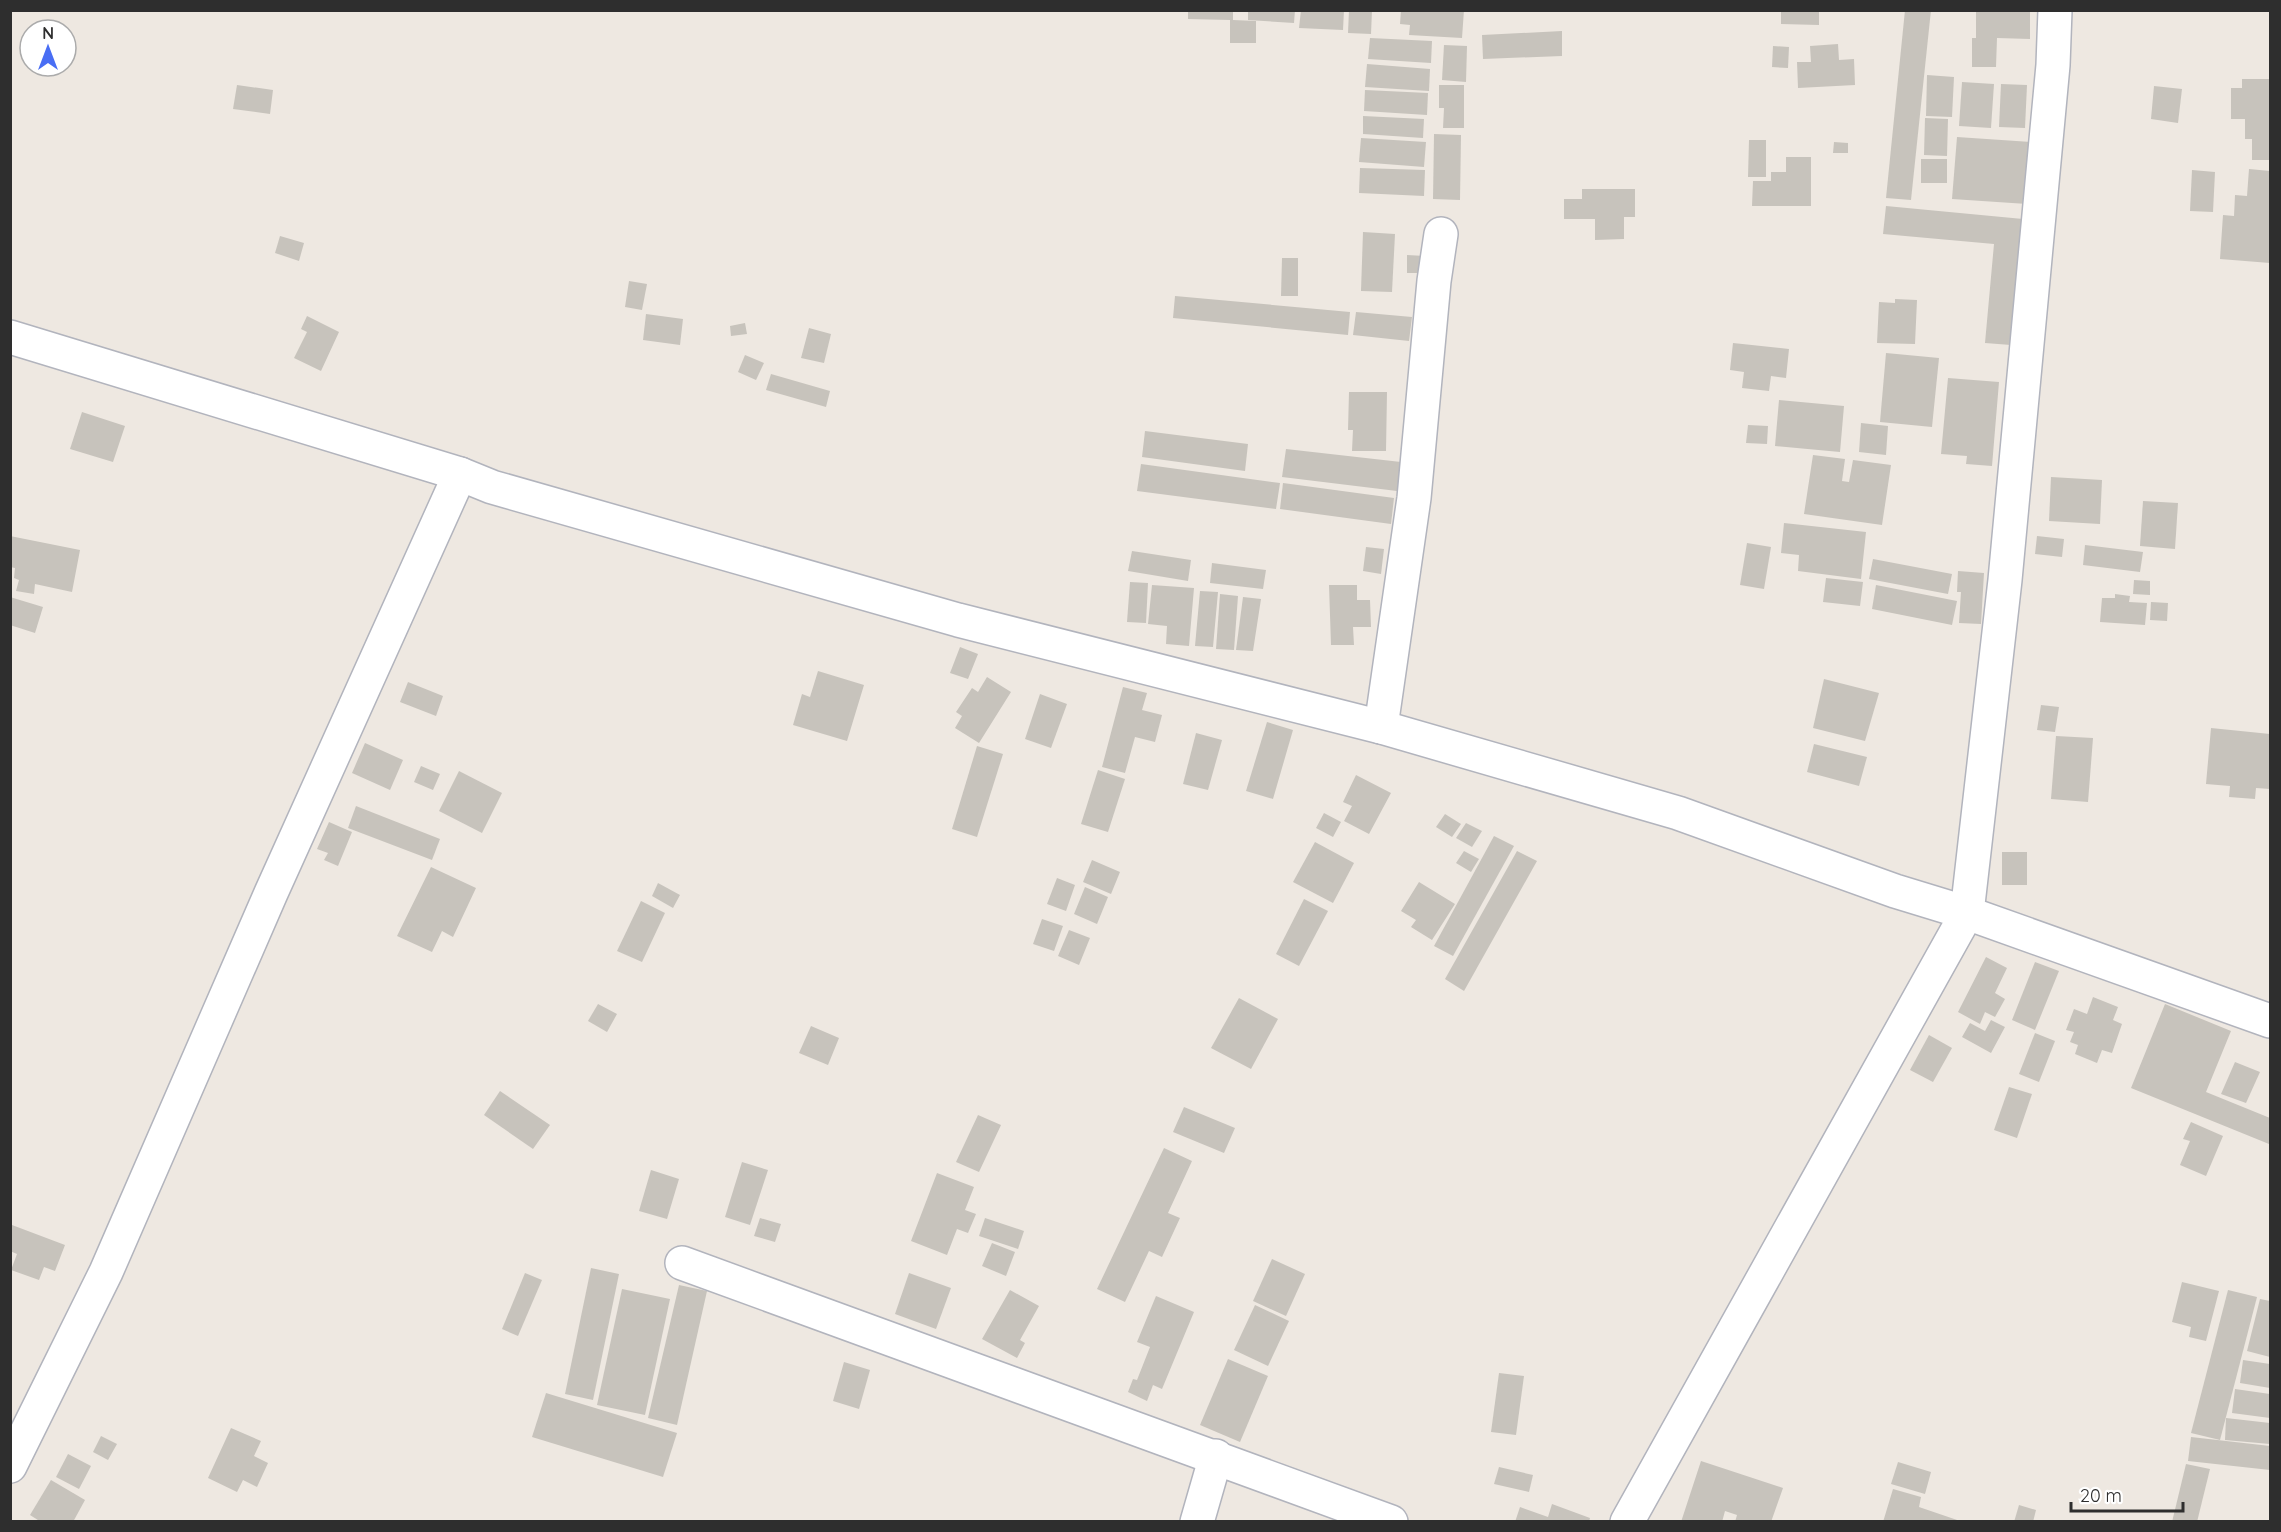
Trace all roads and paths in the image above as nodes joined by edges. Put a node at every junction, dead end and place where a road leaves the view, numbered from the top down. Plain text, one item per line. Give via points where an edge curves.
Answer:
1 (2055, 10) edge
2 (1441, 234) dead end
3 (10, 338) edge
4 (460, 474) junction
5 (1381, 727) junction
6 (1967, 912) junction
7 (2271, 1021) edge
8 (681, 1263) dead end
9 (1216, 1456) junction
10 (10, 1466) edge
11 (1197, 1521) edge
12 (1391, 1521) edge
13 (1627, 1521) edge

1 - 6 street via 2006,580
2 - 5 street via 1414,498
3 - 4 street
4 - 5 street via 492,487 958,620
4 - 10 street via 106,1272
5 - 6 street via 1678,813 1895,891
6 - 7 street
6 - 13 street
8 - 9 street
9 - 11 street
9 - 12 street

